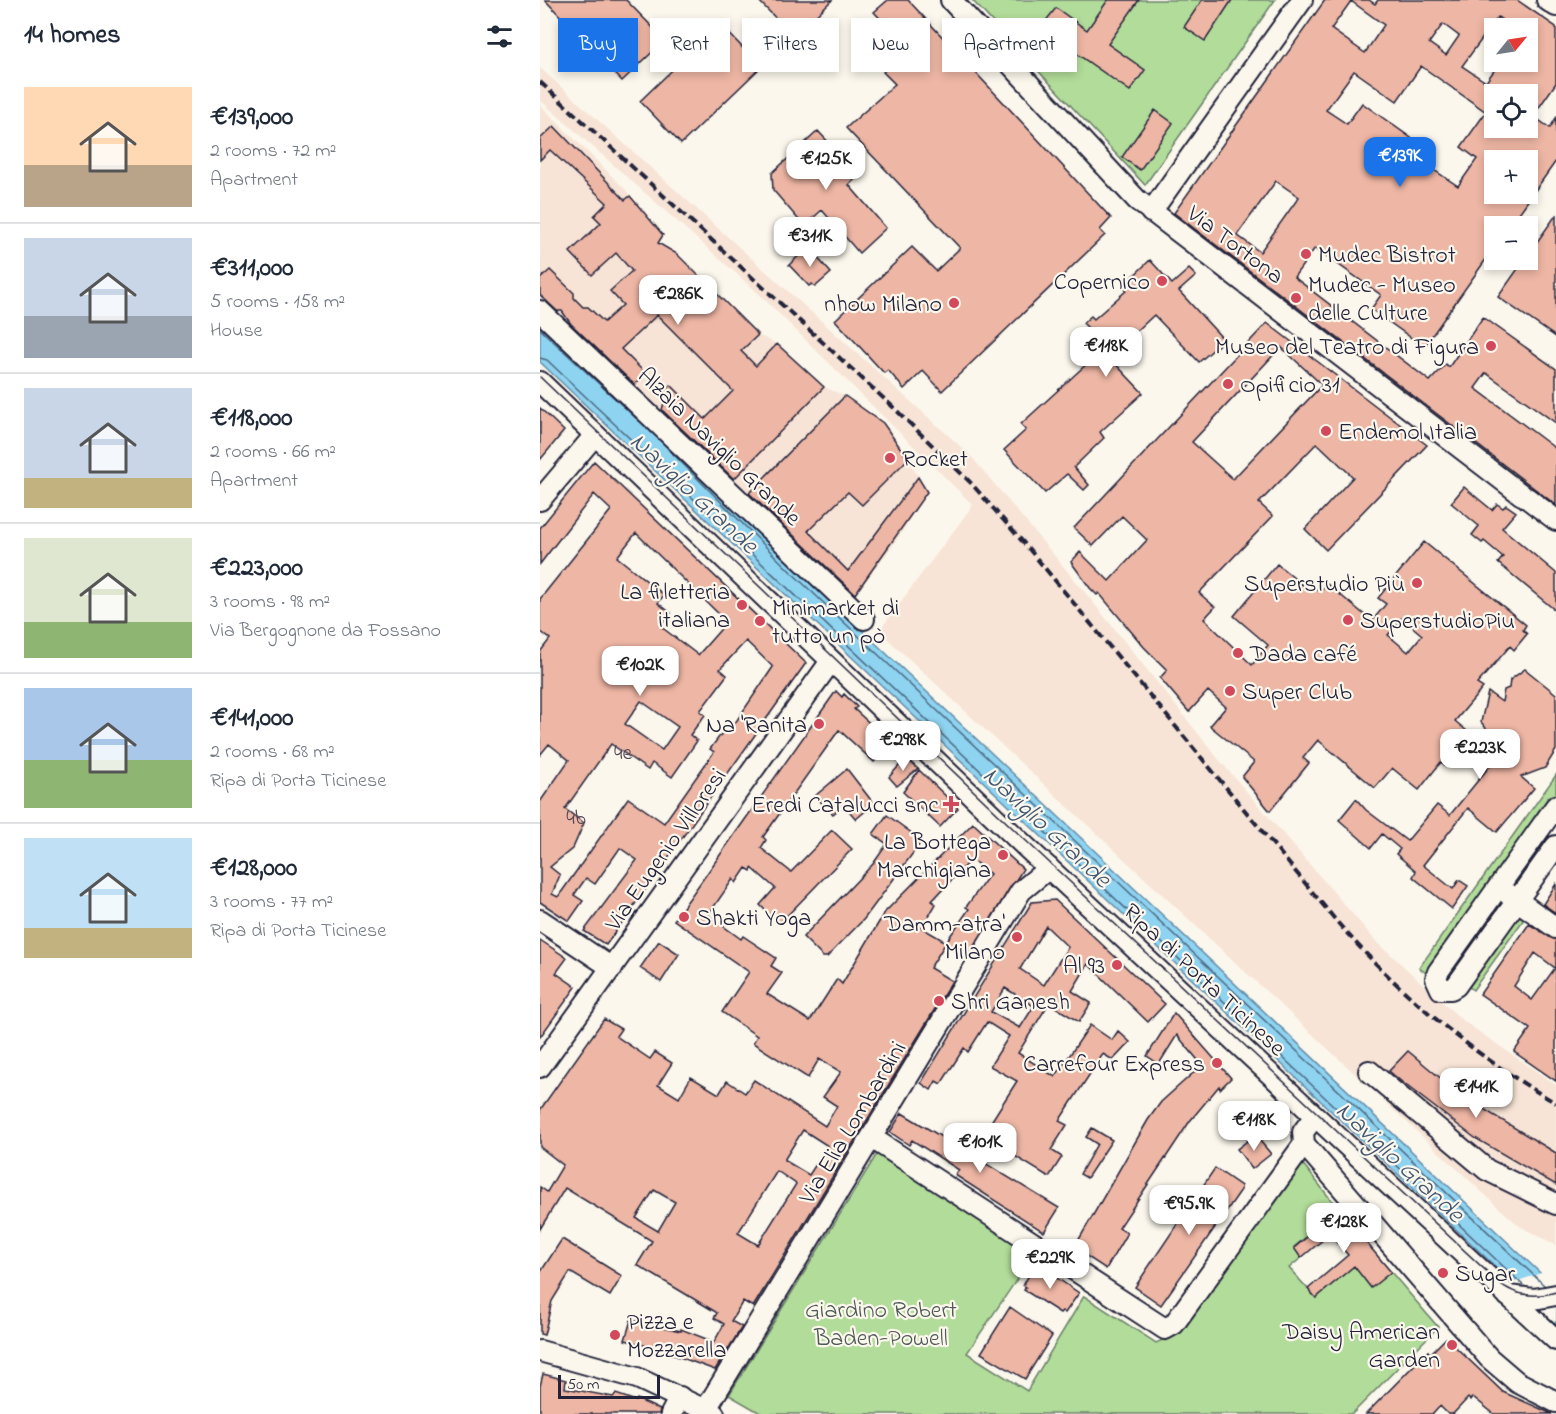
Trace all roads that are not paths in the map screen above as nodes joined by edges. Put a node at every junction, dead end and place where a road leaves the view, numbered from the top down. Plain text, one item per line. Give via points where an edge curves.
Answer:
1 (951, 0) edge
2 (1302, 0) edge
3 (1547, 0) edge
4 (1556, 6) edge
5 (1151, 212) junction
6 (540, 311) edge
7 (540, 382) edge
8 (596, 435) junction
9 (540, 500) edge
10 (1556, 520) edge
11 (864, 619) dead end
12 (831, 660) junction
13 (1556, 806) edge
14 (1556, 846) edge
15 (1049, 868) junction
16 (1498, 887) junction
17 (1517, 900) junction
18 (540, 920) edge
19 (1556, 928) edge
20 (612, 968) junction
21 (540, 1067) edge
22 (1369, 1071) dead end
23 (1315, 1116) junction
24 (872, 1138) junction
25 (1304, 1144) junction
26 (1556, 1204) edge
27 (1556, 1294) edge
28 (1508, 1296) junction
29 (1556, 1340) edge
30 (540, 1351) edge
31 (1556, 1402) edge
32 (676, 1406) edge
33 (710, 1412) edge

1 - 5 street, Via Tortona
2 - 5 street
3 - 4 street
5 - 10 street, Via Tortona
6 - 11 street, Alzaia Naviglio Grande
7 - 8 street, Ripa di Porta Ticinese
8 - 9 street
8 - 12 street, Ripa di Porta Ticinese
12 - 15 street, Ripa di Porta Ticinese
12 - 20 street, Via Eugenio Villoresi
13 - 16 street
14 - 17 street
15 - 23 street, Ripa di Porta Ticinese
15 - 24 street, Via Elia Lombardini via 1022,891
16 - 17 street
16 - 17 street via 1438,972 1436,978 1441,989 1456,986
17 - 19 street
18 - 20 street
20 - 21 street, Via Eugenio Villoresi
22 - 26 street via 1487,1170
23 - 25 street via 1303,1132
23 - 28 street, Ripa di Porta Ticinese
24 - 25 street via 1161,1328 1169,1329
24 - 33 street, Via Elia Lombardini
25 - 31 street via 1489,1358 1517,1382
27 - 28 street via 1529,1299
28 - 29 street, Ripa di Porta Ticinese
30 - 32 street via 637,1378
32 - 33 street

